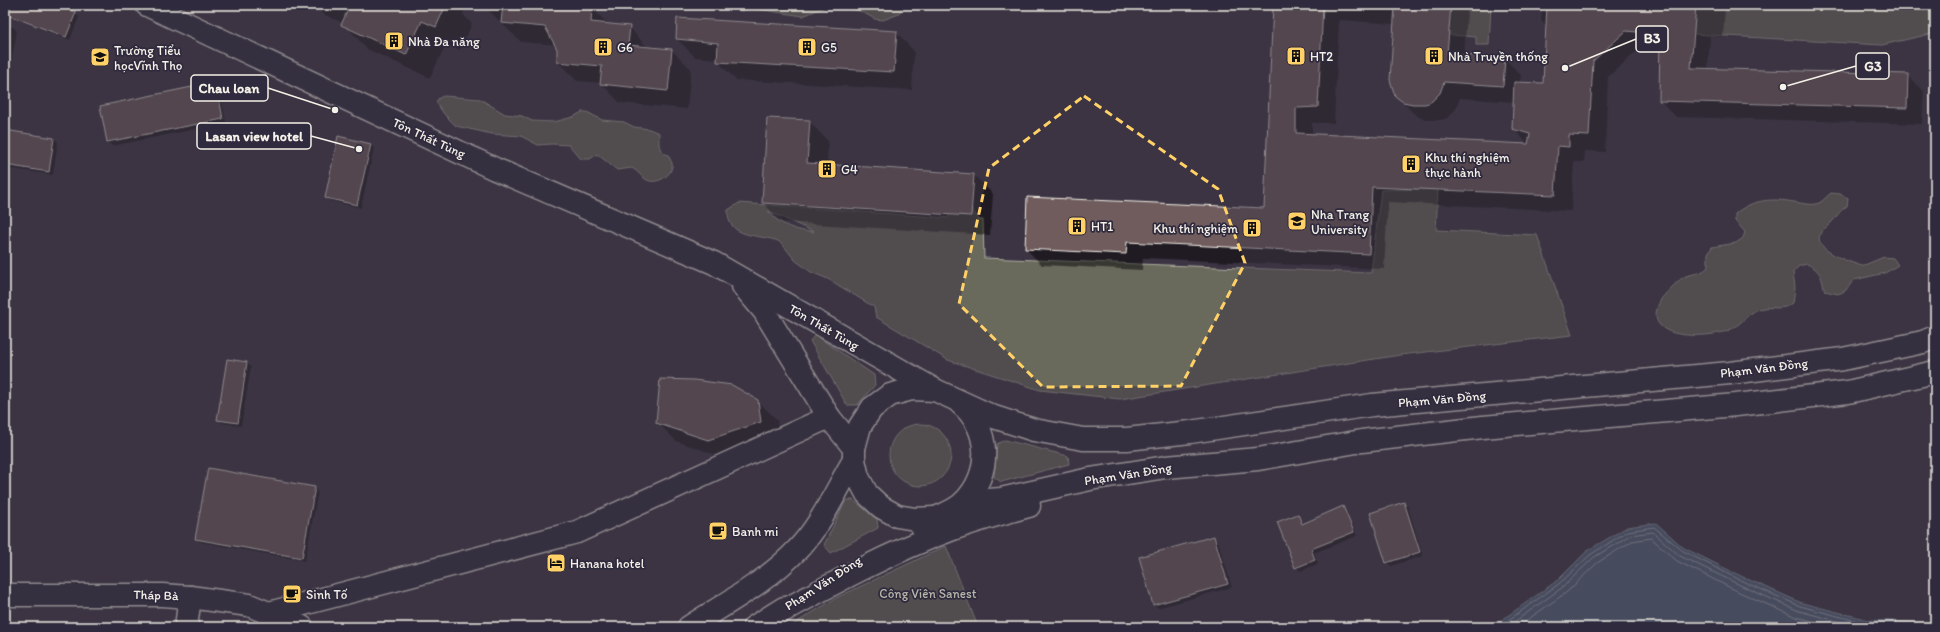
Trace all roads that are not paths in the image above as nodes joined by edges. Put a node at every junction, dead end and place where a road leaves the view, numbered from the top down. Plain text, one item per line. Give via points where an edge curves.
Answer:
1 (147, 5) edge
2 (714, 263) junction
3 (1935, 337) edge
4 (1935, 372) edge
5 (944, 394) junction
6 (829, 417) junction
7 (854, 454) junction
8 (1258, 459) junction
9 (964, 502) junction
10 (934, 518) junction
11 (5, 594) edge
12 (190, 597) junction
13 (269, 612) junction
14 (763, 622) edge
15 (186, 627) edge
16 (302, 627) edge
17 (689, 627) edge

1 - 2 main road, Tôn Thất Tùng via 495,169
2 - 5 main road, Tôn Thất Tùng via 896,370
2 - 6 main road, Tôn Thất Tùng via 745,288 764,311
3 - 5 main road, Phạm Văn Đồng via 1923,342 1843,359 1745,371 1372,405 1128,440 1083,439 1034,430 994,417
4 - 8 main road, Phạm Văn Đồng via 1848,392 1736,405 1482,427 1362,441
5 - 7 main road, Phạm Văn Đồng via 912,389 890,395 872,408 860,426
5 - 9 main road, Phạm Văn Đồng via 969,411 980,428 985,448 984,467 977,486
6 - 7 main road, Tôn Thất Tùng
6 - 13 main road via 577,532
7 - 10 main road, Phạm Văn Đồng via 858,478 867,494 881,507 897,516 915,519
7 - 17 main road, Phạm Văn Đồng via 822,516 798,549 768,576
8 - 9 main road, Phạm Văn Đồng via 1166,467 1090,479 1001,499
8 - 14 main road via 1109,486 1028,506 952,529 868,566
9 - 10 main road, Phạm Văn Đồng
10 - 14 main road, Phạm Văn Đồng via 877,549
11 - 12 main road, Tháp Bà
12 - 13 main road, Tháp Bà via 249,605
12 - 15 main road
13 - 16 main road, Tháp Bà

